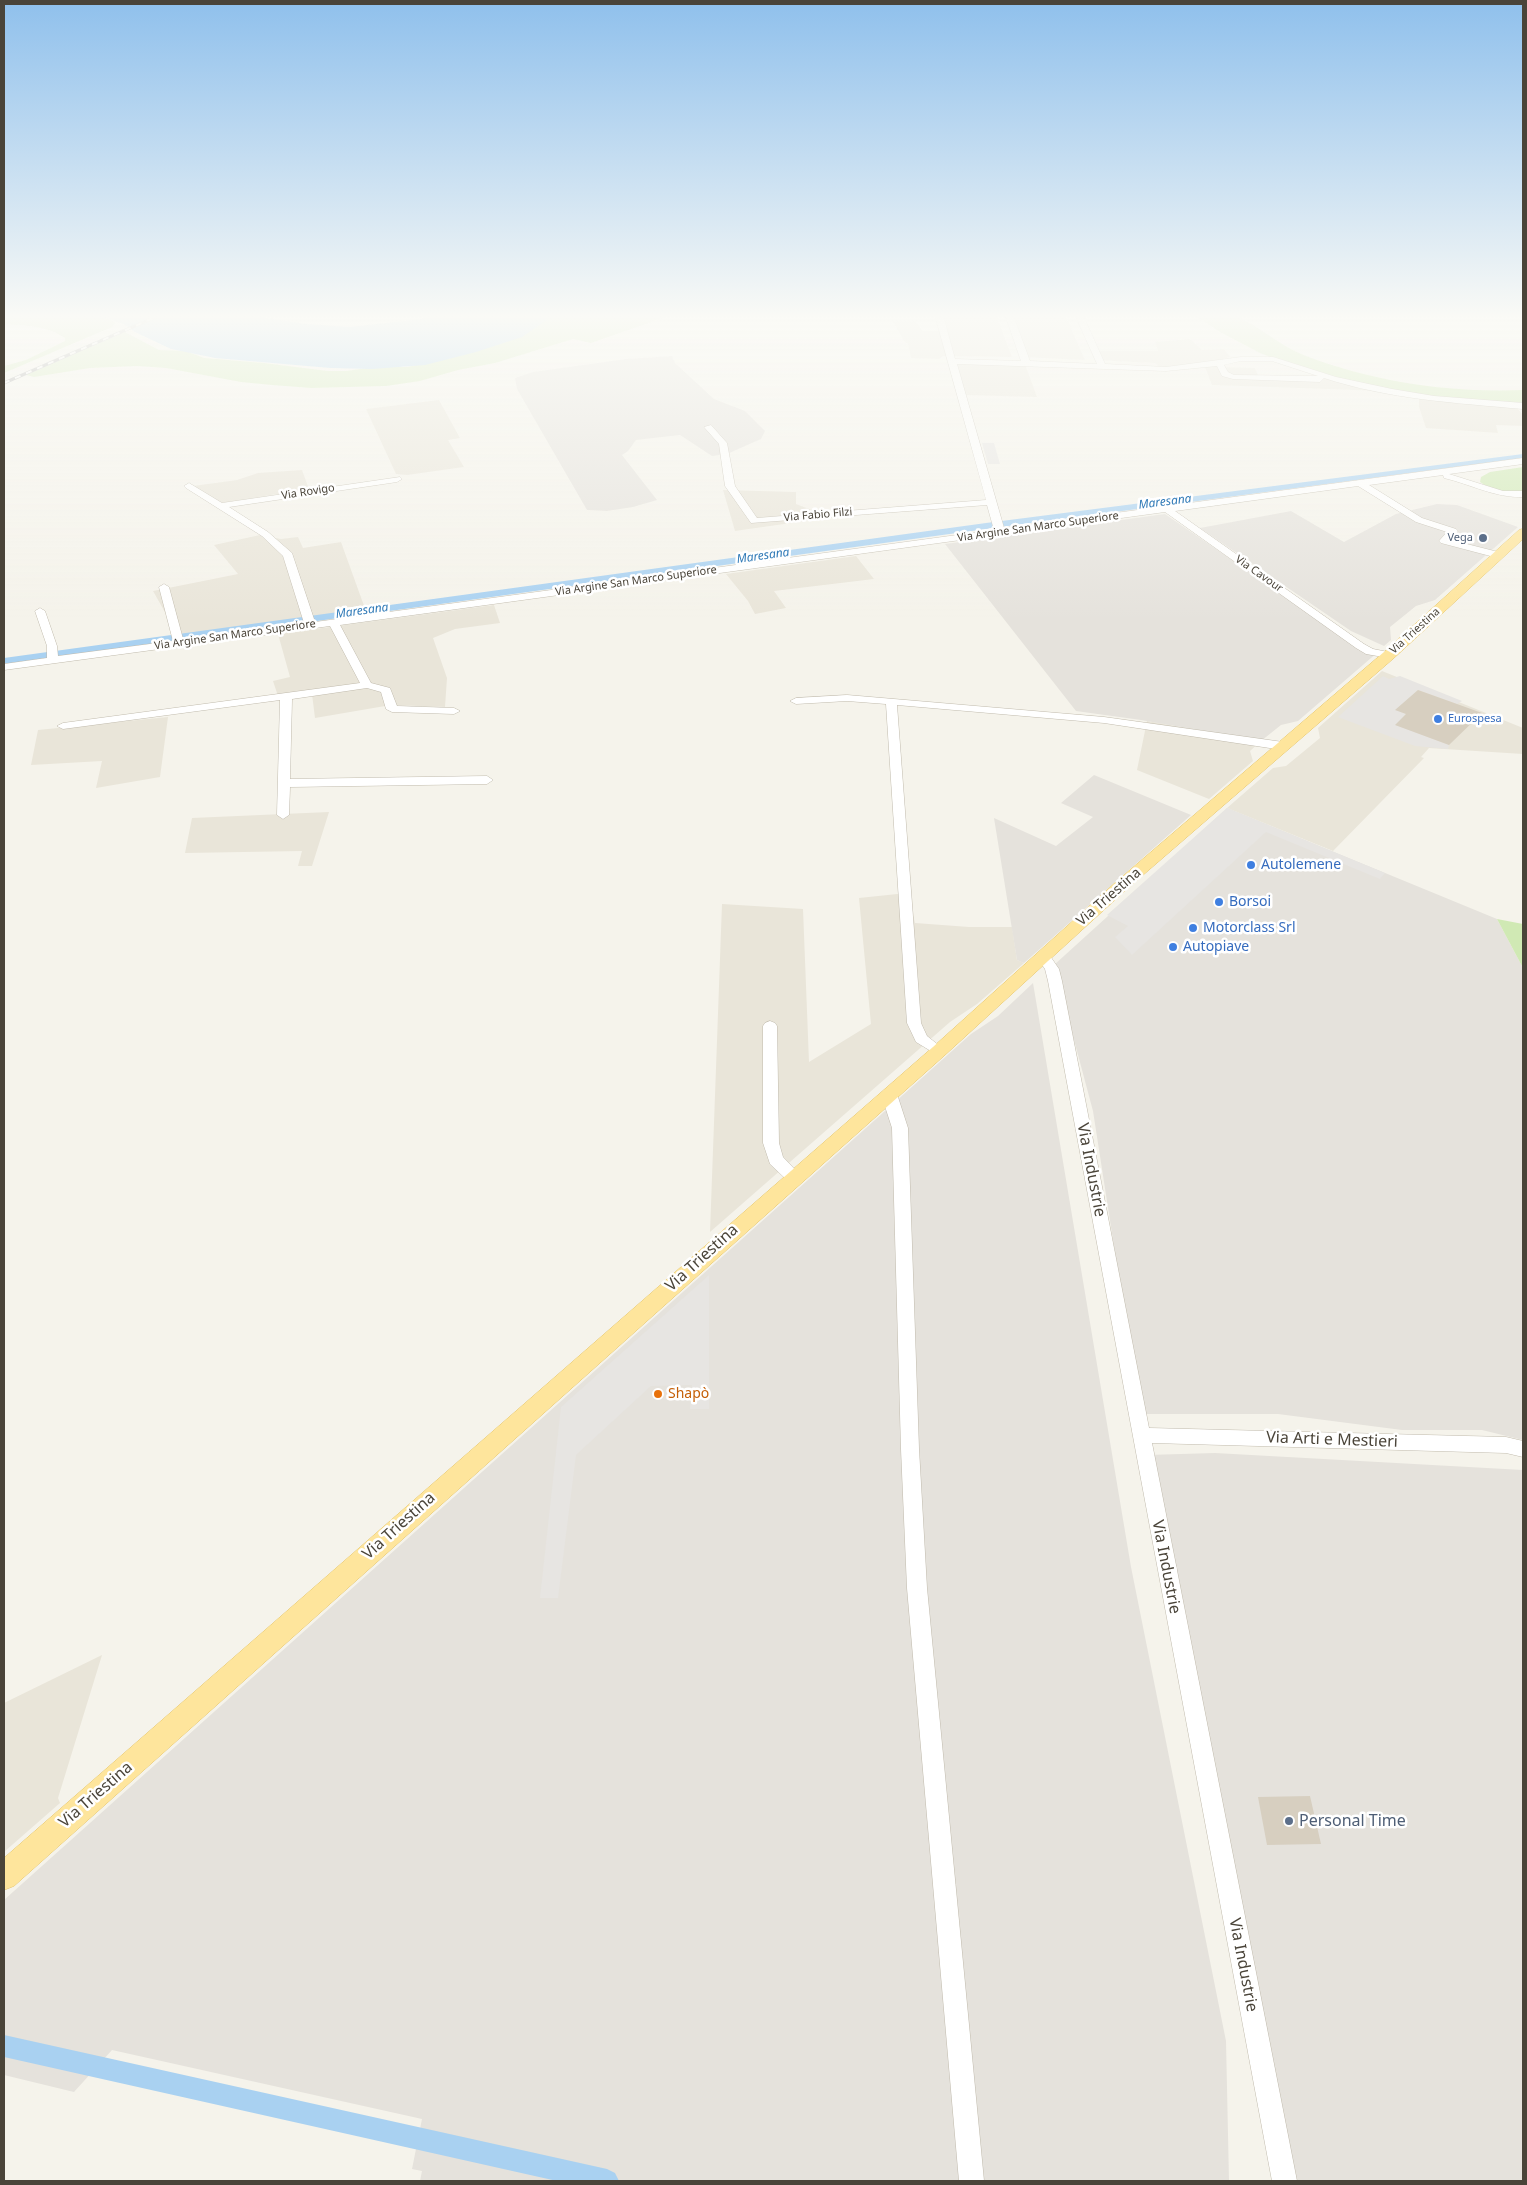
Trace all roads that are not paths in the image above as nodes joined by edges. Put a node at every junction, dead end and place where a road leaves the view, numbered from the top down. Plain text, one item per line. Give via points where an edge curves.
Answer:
1 (969, 417) edge
2 (708, 428) dead end
3 (1523, 463) edge
4 (1479, 467) junction
5 (1494, 468) junction
6 (1418, 476) junction
7 (397, 479) dead end
8 (1360, 483) junction
9 (189, 486) dead end
10 (1479, 486) junction
11 (1501, 494) junction
12 (1523, 494) edge
13 (1523, 501) edge
14 (990, 502) junction
15 (219, 506) junction
16 (1166, 509) junction
17 (998, 527) junction
18 (1520, 537) edge
19 (1498, 555) junction
20 (164, 587) dead end
21 (40, 611) dead end
22 (310, 620) junction
23 (333, 622) junction
24 (179, 638) junction
25 (53, 654) junction
26 (1388, 655) junction
27 (4, 667) edge
28 (367, 685) junction
29 (286, 696) junction
30 (796, 701) dead end
31 (892, 701) junction
32 (454, 711) dead end
33 (63, 726) dead end
34 (1282, 746) junction
35 (487, 780) dead end
36 (284, 783) junction
37 (283, 815) dead end
38 (1043, 956) junction
39 (770, 1026) dead end
40 (938, 1051) junction
41 (888, 1094) junction
42 (794, 1177) junction
43 (1141, 1435) junction
44 (1523, 1450) edge
45 (4, 1876) edge
46 (972, 2181) edge
47 (1285, 2181) edge

1 - 14 street
2 - 14 street, Via Fabio Filzi via 723,443 730,486 754,521
3 - 4 street
3 - 5 street
4 - 5 street
4 - 6 street
5 - 10 street via 1476,478
6 - 8 street, Via Argine San Marco Superiore
6 - 10 street via 1456,477
7 - 15 street, Via Rovigo
8 - 16 street, Via Argine San Marco Superiore
8 - 19 street via 1419,520 1453,531 1444,541
9 - 15 street
10 - 11 street
11 - 12 street
11 - 13 street
14 - 17 street
15 - 22 street via 274,540 288,555
16 - 17 street, Via Argine San Marco Superiore
16 - 26 street, Via Cavour via 1370,652
17 - 23 street, Via Argine San Marco Superiore
18 - 19 main road, Via Triestina
19 - 26 main road, Via Triestina
20 - 24 street
21 - 25 street
22 - 23 street, Via Argine San Marco Superiore
22 - 24 street, Via Argine San Marco Superiore
23 - 28 street
24 - 25 street, Via Argine San Marco Superiore
25 - 27 street, Via Argine San Marco Superiore
26 - 34 main road, Via Triestina
28 - 29 street
28 - 32 street via 386,690 392,709
29 - 33 street
29 - 36 street
30 - 31 street via 847,698
31 - 34 street via 1104,720
31 - 40 street via 914,1023 921,1039
34 - 38 main road, Via Triestina
35 - 36 street
36 - 37 street
38 - 40 main road, Via Triestina
38 - 43 street, Via Industrie via 1055,980
39 - 42 street via 770,1143 776,1160
40 - 41 main road, Via Triestina
41 - 42 main road, Via Triestina
41 - 46 street via 900,1128 917,1588
42 - 45 main road, Via Triestina
43 - 44 street, Via Arti e Mestieri via 1497,1444
43 - 47 street, Via Industrie

